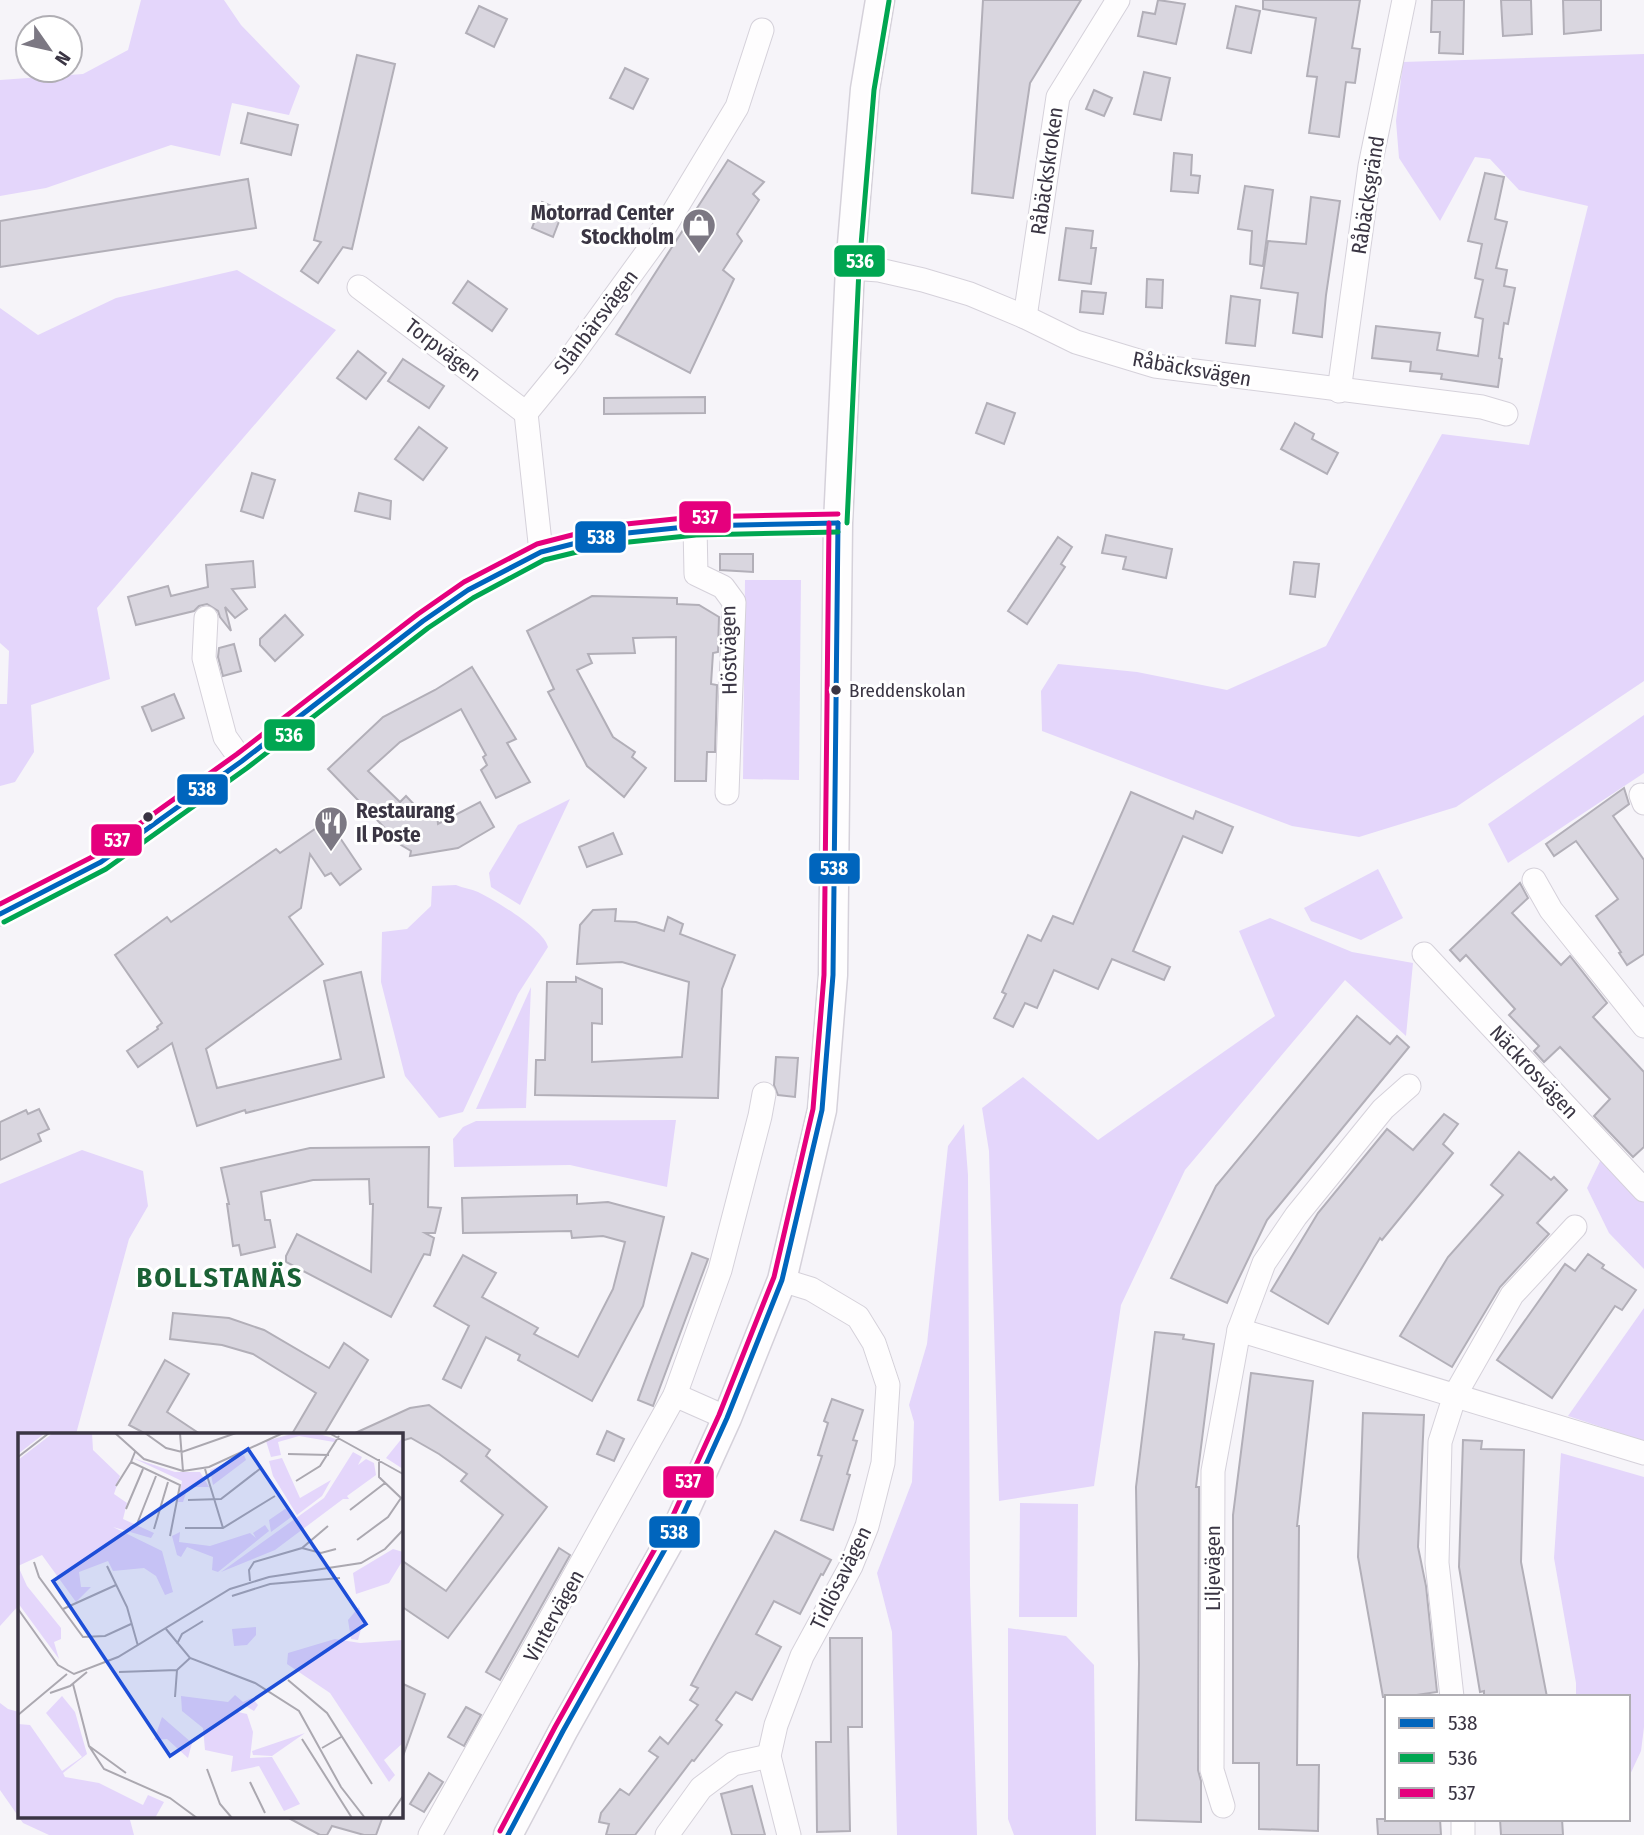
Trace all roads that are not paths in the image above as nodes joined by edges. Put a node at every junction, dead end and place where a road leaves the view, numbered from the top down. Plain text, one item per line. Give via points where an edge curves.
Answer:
1 (880, 0) edge
2 (1118, 0) edge
3 (1404, 0) edge
4 (762, 30) dead end
5 (850, 268) junction
6 (359, 287) dead end
7 (1025, 317) junction
8 (1339, 391) junction
9 (526, 413) junction
10 (1506, 414) dead end
11 (838, 523) junction
12 (695, 526) junction
13 (541, 552) junction
14 (206, 618) dead end
15 (242, 761) junction
16 (727, 793) dead end
17 (1534, 880) dead end
18 (0, 914) edge
19 (1424, 954) dead end
20 (1644, 1026) edge
21 (1409, 1086) dead end
22 (764, 1094) dead end
23 (1644, 1190) edge
24 (1575, 1227) dead end
25 (782, 1280) junction
26 (1239, 1331) junction
27 (675, 1395) junction
28 (1455, 1395) junction
29 (727, 1418) junction
30 (1644, 1453) edge
31 (1452, 1695) edge
32 (769, 1756) junction
33 (1223, 1805) dead end
34 (430, 1835) edge
35 (508, 1835) edge
36 (667, 1835) edge
37 (789, 1835) edge

1 - 5 street via 865,89
2 - 7 street, Råbäckskroken via 1058,97
3 - 8 street, Råbäcksgränd via 1370,166
4 - 9 street, Slånbärsvägen via 737,107 661,233
5 - 7 street, Råbäcksvägen via 923,279
5 - 11 street
6 - 9 street, Torpvägen
7 - 8 street, Råbäcksvägen via 1076,342 1155,366
8 - 10 street, Råbäcksvägen via 1482,407
9 - 13 street
11 - 12 street
11 - 25 street via 833,975 822,1110
12 - 13 street via 608,535
12 - 16 street, Höstvägen via 696,574 723,587 733,602
13 - 15 street via 468,590 423,621
14 - 15 street via 204,658 225,737
15 - 18 street via 101,862
17 - 20 street via 1551,910
19 - 23 street, Näckrosvägen
21 - 26 street, Liljevägen via 1383,1109 1296,1216 1264,1263
22 - 27 street, Vintervägen via 720,1270
24 - 28 street via 1512,1295
25 - 29 street
25 - 32 street, Tidlösavägen via 811,1289 858,1317 874,1343 888,1385 883,1463 867,1526 851,1566 802,1656
26 - 28 street
26 - 33 street, Liljevägen via 1213,1471 1212,1770
27 - 29 street
27 - 34 street, Vintervägen
28 - 30 street
28 - 31 street via 1440,1442 1437,1563
29 - 35 street via 678,1526
32 - 36 street via 733,1764 701,1788
32 - 37 street, Tidlösavägen

